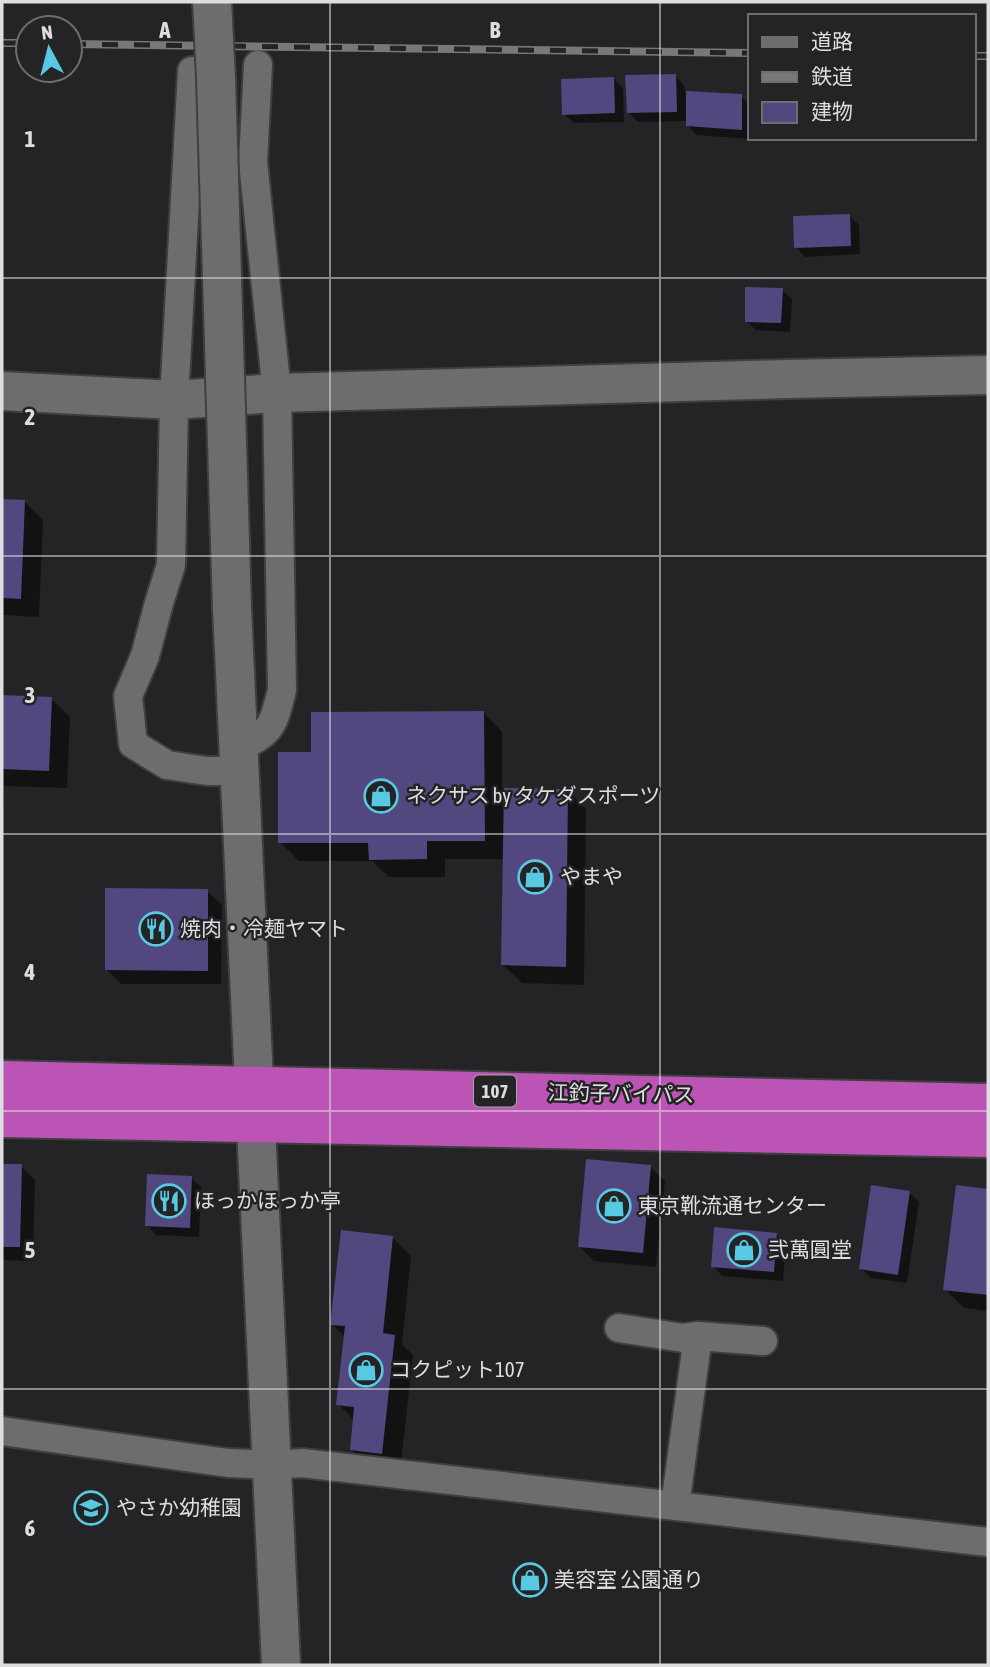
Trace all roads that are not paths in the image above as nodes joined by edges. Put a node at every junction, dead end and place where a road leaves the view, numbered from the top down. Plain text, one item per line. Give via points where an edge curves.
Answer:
1 (212, 2) edge
2 (258, 65) dead end
3 (192, 71) dead end
4 (988, 375) edge
5 (2, 391) edge
6 (277, 393) junction
7 (174, 400) junction
8 (239, 759) junction
9 (2, 1080) edge
10 (254, 1084) junction
11 (988, 1103) edge
12 (2, 1118) edge
13 (256, 1124) junction
14 (988, 1138) edge
15 (619, 1328) dead end
16 (698, 1336) junction
17 (763, 1341) dead end
18 (2, 1431) edge
19 (272, 1465) junction
20 (676, 1506) junction
21 (988, 1542) edge
22 (281, 1665) edge

1 - 8 street, bridge
2 - 6 street via 253,162
3 - 7 street
4 - 6 street
5 - 7 street
6 - 7 street
6 - 8 street via 282,690 273,723
7 - 8 street via 171,565 145,656 128,696 133,744 167,765 207,771
8 - 10 street
9 - 10 highway, 江釣子バイパス / 107
10 - 11 highway, 江釣子バイパス / 107
10 - 13 street
12 - 13 highway, 江釣子バイパス / 107
13 - 14 highway, 江釣子バイパス / 107
13 - 19 street
15 - 16 street via 683,1338
16 - 17 street
16 - 20 street
18 - 19 street via 228,1463
19 - 20 street via 302,1463
19 - 22 street
20 - 21 street

